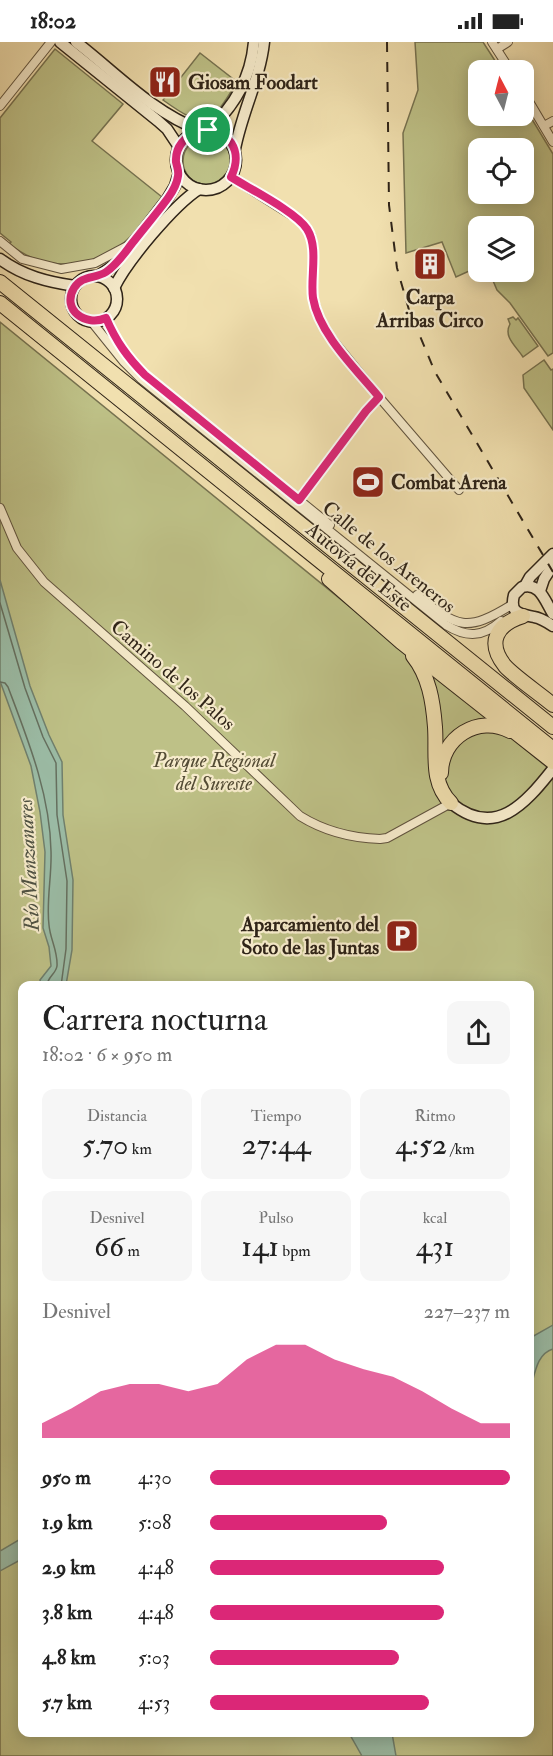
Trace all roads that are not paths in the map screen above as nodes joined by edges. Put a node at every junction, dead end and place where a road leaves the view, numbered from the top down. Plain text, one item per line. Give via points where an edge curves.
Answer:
1 (51, 42) edge
2 (60, 42) edge
3 (76, 42) edge
4 (254, 42) edge
5 (264, 42) edge
6 (508, 42) edge
7 (495, 45) edge
8 (504, 60) edge
9 (0, 106) edge
10 (534, 110) edge
11 (553, 121) edge
12 (544, 126) junction
13 (204, 130) junction
14 (553, 142) edge
15 (179, 147) junction
16 (235, 149) junction
17 (179, 173) junction
18 (231, 177) junction
19 (199, 189) junction
20 (0, 241) edge
21 (132, 243) junction
22 (0, 259) edge
23 (98, 276) junction
24 (0, 282) edge
25 (75, 286) junction
26 (114, 288) junction
27 (0, 303) edge
28 (106, 318) junction
29 (91, 321) junction
30 (379, 397) junction
31 (459, 490) dead end
32 (299, 500) junction
33 (0, 508) edge
34 (284, 533) junction
35 (553, 554) edge
36 (553, 564) edge
37 (525, 586) junction
38 (542, 595) junction
39 (522, 612) junction
40 (553, 614) edge
41 (553, 626) edge
42 (401, 642) junction
43 (553, 705) edge
44 (553, 727) edge
45 (525, 740) junction
46 (553, 749) edge
47 (553, 766) edge
48 (451, 803) junction

1 - 9 street
2 - 15 street via 158,121
3 - 13 street via 154,105 186,125
4 - 13 street via 242,88 229,108
5 - 16 street via 260,69 243,113
6 - 7 street
7 - 8 street
10 - 12 street
11 - 12 street
12 - 14 street
13 - 15 street
13 - 16 street via 219,133
15 - 17 street
16 - 18 street via 236,168
17 - 19 street via 190,186
17 - 21 street via 168,198
18 - 19 street via 220,187
18 - 30 street via 306,227 313,246 313,298 319,318
19 - 26 street via 177,207
20 - 21 street via 22,259 61,269 95,263
21 - 23 street via 116,265
22 - 25 street via 46,282
23 - 25 street via 88,277
23 - 26 street
24 - 44 highway, Autovía del Este
25 - 29 street via 73,308 77,315
26 - 28 street via 117,301
27 - 34 highway, Autovía del Este
28 - 29 street
28 - 32 street, Calle de los Areneros via 128,358 145,375
29 - 39 street, Calle de los Areneros via 141,379 447,625 459,633 479,633
30 - 31 street
30 - 32 street
32 - 39 street, Calle de los Areneros via 447,618 472,623
33 - 48 street, Camino de los Palos via 17,548 44,582 201,721 300,816 331,831 380,839
34 - 42 highway via 294,548
34 - 46 highway, Autovía del Este
35 - 37 street
36 - 38 street via 544,579
37 - 38 street via 532,586
37 - 39 street via 516,591
38 - 39 street via 540,611
38 - 40 street
39 - 41 street
39 - 43 highway via 501,627 496,638 498,651 506,667
42 - 45 highway
42 - 48 highway via 422,667 432,695 435,769 443,795
45 - 47 highway
45 - 48 highway via 496,726 468,729 456,738 441,765 441,779
47 - 48 street via 522,805 505,815 471,816

